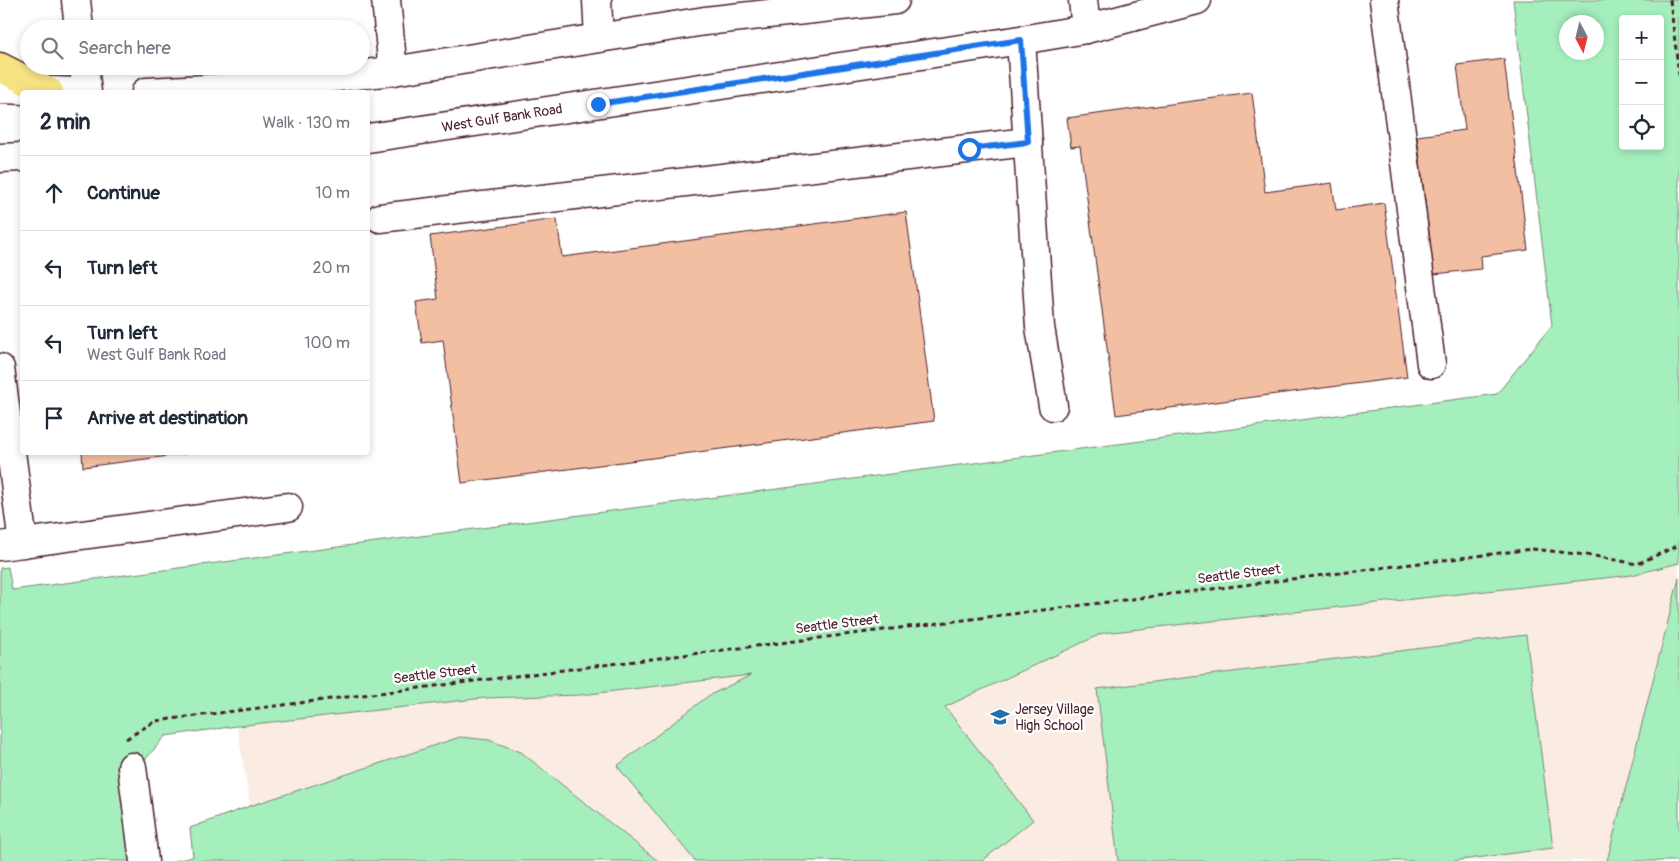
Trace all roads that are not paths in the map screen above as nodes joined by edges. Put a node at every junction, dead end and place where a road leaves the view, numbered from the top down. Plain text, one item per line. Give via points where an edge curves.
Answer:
1 (76, 0) edge
2 (386, 0) edge
3 (596, 0) edge
4 (1083, 0) edge
5 (1197, 0) edge
6 (1384, 0) edge
7 (885, 1) edge
8 (703, 11) edge
9 (78, 20) edge
10 (1086, 29) junction
11 (599, 38) junction
12 (1021, 40) junction
13 (0, 67) edge
14 (393, 71) junction
15 (370, 73) edge
16 (85, 75) edge
17 (356, 75) edge
18 (0, 90) edge
19 (45, 90) edge
20 (87, 90) edge
21 (186, 90) edge
22 (20, 91) edge
23 (370, 138) edge
24 (1028, 142) junction
25 (20, 156) edge
26 (0, 158) edge
27 (380, 218) dead end
28 (1431, 364) dead end
29 (0, 368) edge
30 (1053, 406) dead end
31 (288, 507) dead end
32 (12, 545) edge
33 (132, 767) dead end
34 (144, 861) edge

1 - 9 street
2 - 14 street
3 - 11 street
4 - 10 street
5 - 10 street, West Gulf Bank Road
6 - 28 street
7 - 8 street
8 - 11 street
10 - 12 street, West Gulf Bank Road
11 - 14 street
12 - 23 street, West Gulf Bank Road
12 - 24 street
13 - 19 main road
14 - 15 street
16 - 20 street
17 - 21 street
18 - 22 street
24 - 27 street
24 - 30 street via 1040,327
25 - 26 street
29 - 32 street
31 - 32 street
33 - 34 street

